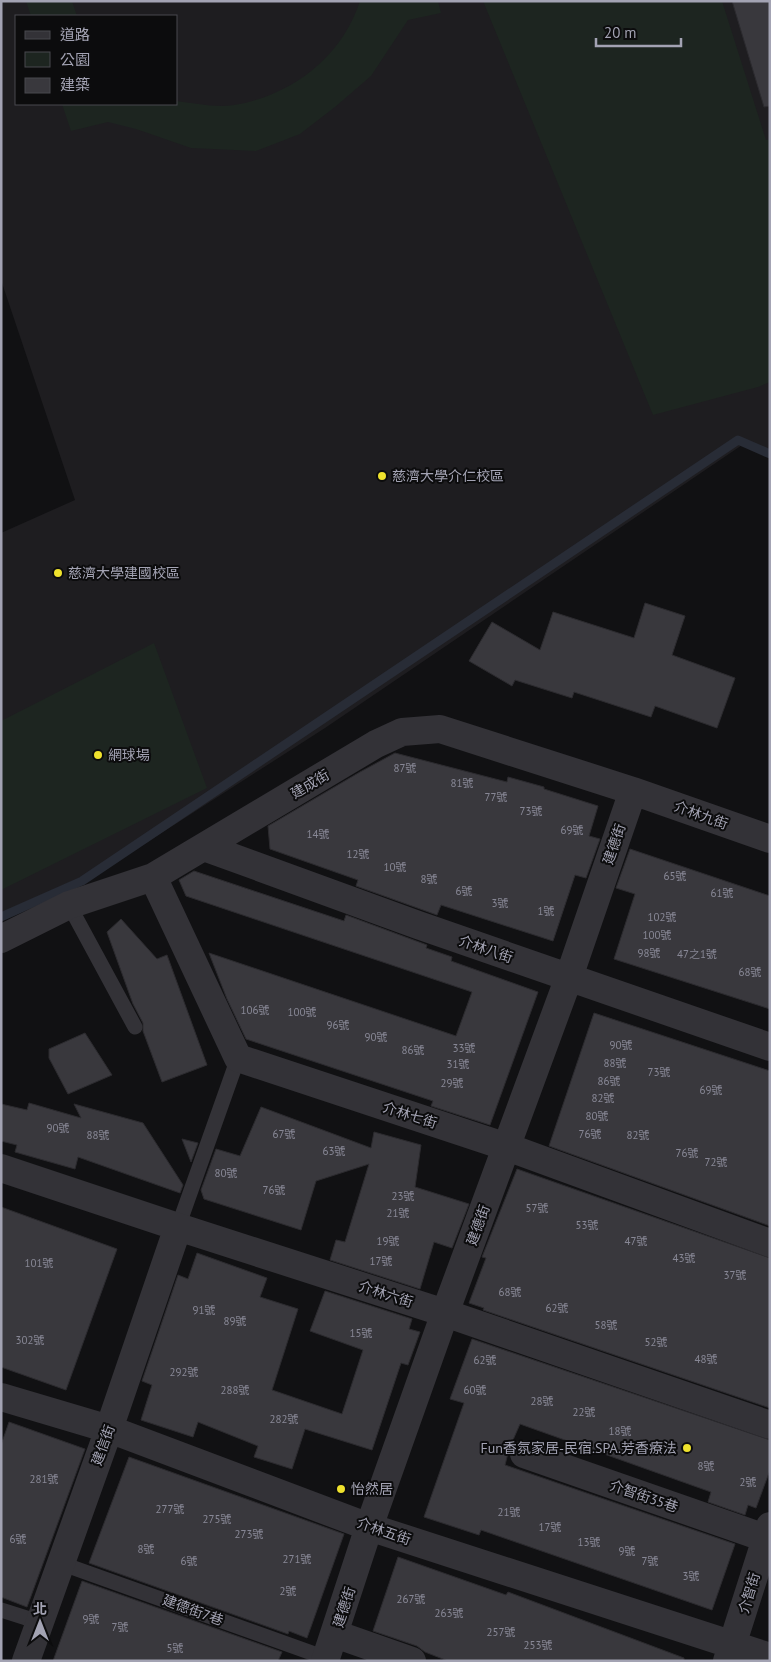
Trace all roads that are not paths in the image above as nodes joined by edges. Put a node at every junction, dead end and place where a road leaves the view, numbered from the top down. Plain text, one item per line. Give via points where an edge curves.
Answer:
1 (633, 791) junction
2 (770, 839) edge
3 (204, 847) junction
4 (152, 877) junction
5 (69, 904) junction
6 (1, 939) edge
7 (568, 978) junction
8 (135, 1027) dead end
9 (770, 1048) edge
10 (238, 1058) junction
11 (507, 1147) junction
12 (1, 1168) edge
13 (178, 1227) junction
14 (770, 1243) edge
15 (445, 1313) junction
16 (1, 1397) edge
17 (770, 1425) edge
18 (109, 1429) junction
19 (524, 1454) dead end
20 (369, 1527) junction
21 (767, 1532) edge
22 (60, 1563) junction
23 (1, 1610) edge
24 (39, 1622) junction
25 (329, 1651) edge
26 (730, 1653) edge
27 (770, 1657) edge
28 (26, 1661) edge
29 (412, 1661) edge

1 - 2 street, 介林九街
1 - 3 street, 建成街 via 440,729 402,732 376,744
1 - 7 street, 建德街
3 - 4 street, 建成街
3 - 7 street, 介林八街
4 - 5 street, 建成街
4 - 10 street
5 - 6 street, 建成街
5 - 8 lane
7 - 9 street, 介林八街
7 - 11 street, 建德街
10 - 11 street, 介林七街
10 - 13 lane
11 - 14 street, 介林七街
11 - 15 street, 建德街
12 - 13 street, 介林六街
13 - 15 street, 介林六街
13 - 18 street, 建信街
15 - 17 street, 介林六街
15 - 20 street, 建德街
16 - 18 street, 介林五街
18 - 20 street, 介林五街
18 - 22 street, 建信街
19 - 21 street, 介智街35巷
20 - 25 street, 建德街
20 - 26 street, 介林五街
21 - 26 street, 介智街
22 - 24 street, 建信街
22 - 25 lane, 建德街7巷
23 - 24 lane
24 - 28 street, 建信街
25 - 29 street
26 - 27 street, 介林五街

